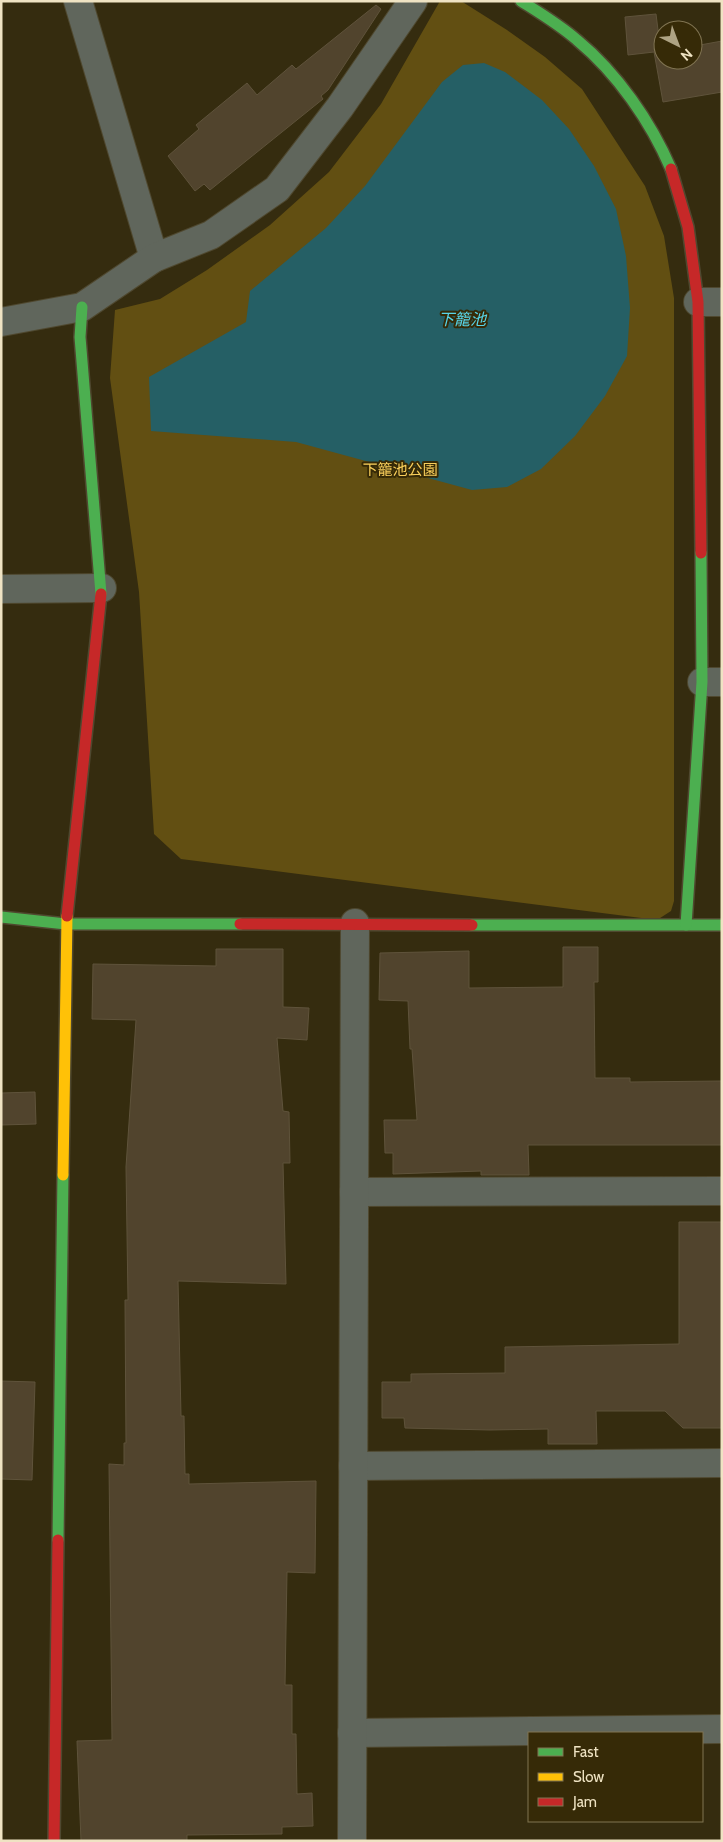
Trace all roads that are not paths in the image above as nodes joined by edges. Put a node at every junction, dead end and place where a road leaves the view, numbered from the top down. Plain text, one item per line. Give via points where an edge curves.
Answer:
1 (78, 1) edge
2 (413, 1) edge
3 (521, 1) edge
4 (154, 258) junction
5 (710, 302) edge
6 (82, 307) junction
7 (1, 322) edge
8 (102, 588) junction
9 (1, 589) edge
10 (712, 682) edge
11 (1, 917) edge
12 (355, 923) junction
13 (66, 924) junction
14 (686, 925) junction
15 (722, 925) edge
16 (354, 1192) junction
17 (722, 1192) edge
18 (722, 1463) edge
19 (353, 1466) junction
20 (722, 1730) edge
21 (352, 1733) junction
22 (54, 1841) edge
23 (352, 1841) edge

1 - 4 street
2 - 4 street via 340,107 277,189 211,235
3 - 5 street via 585,47 633,104 664,154 680,196
4 - 6 street
5 - 10 street
6 - 7 street
6 - 8 street via 80,337
8 - 9 street
8 - 13 street
10 - 14 street
11 - 13 street
12 - 13 street
12 - 14 street
12 - 16 street
13 - 22 street
14 - 15 street
16 - 17 street
16 - 19 street
18 - 19 street
19 - 21 street
20 - 21 street
21 - 23 street

